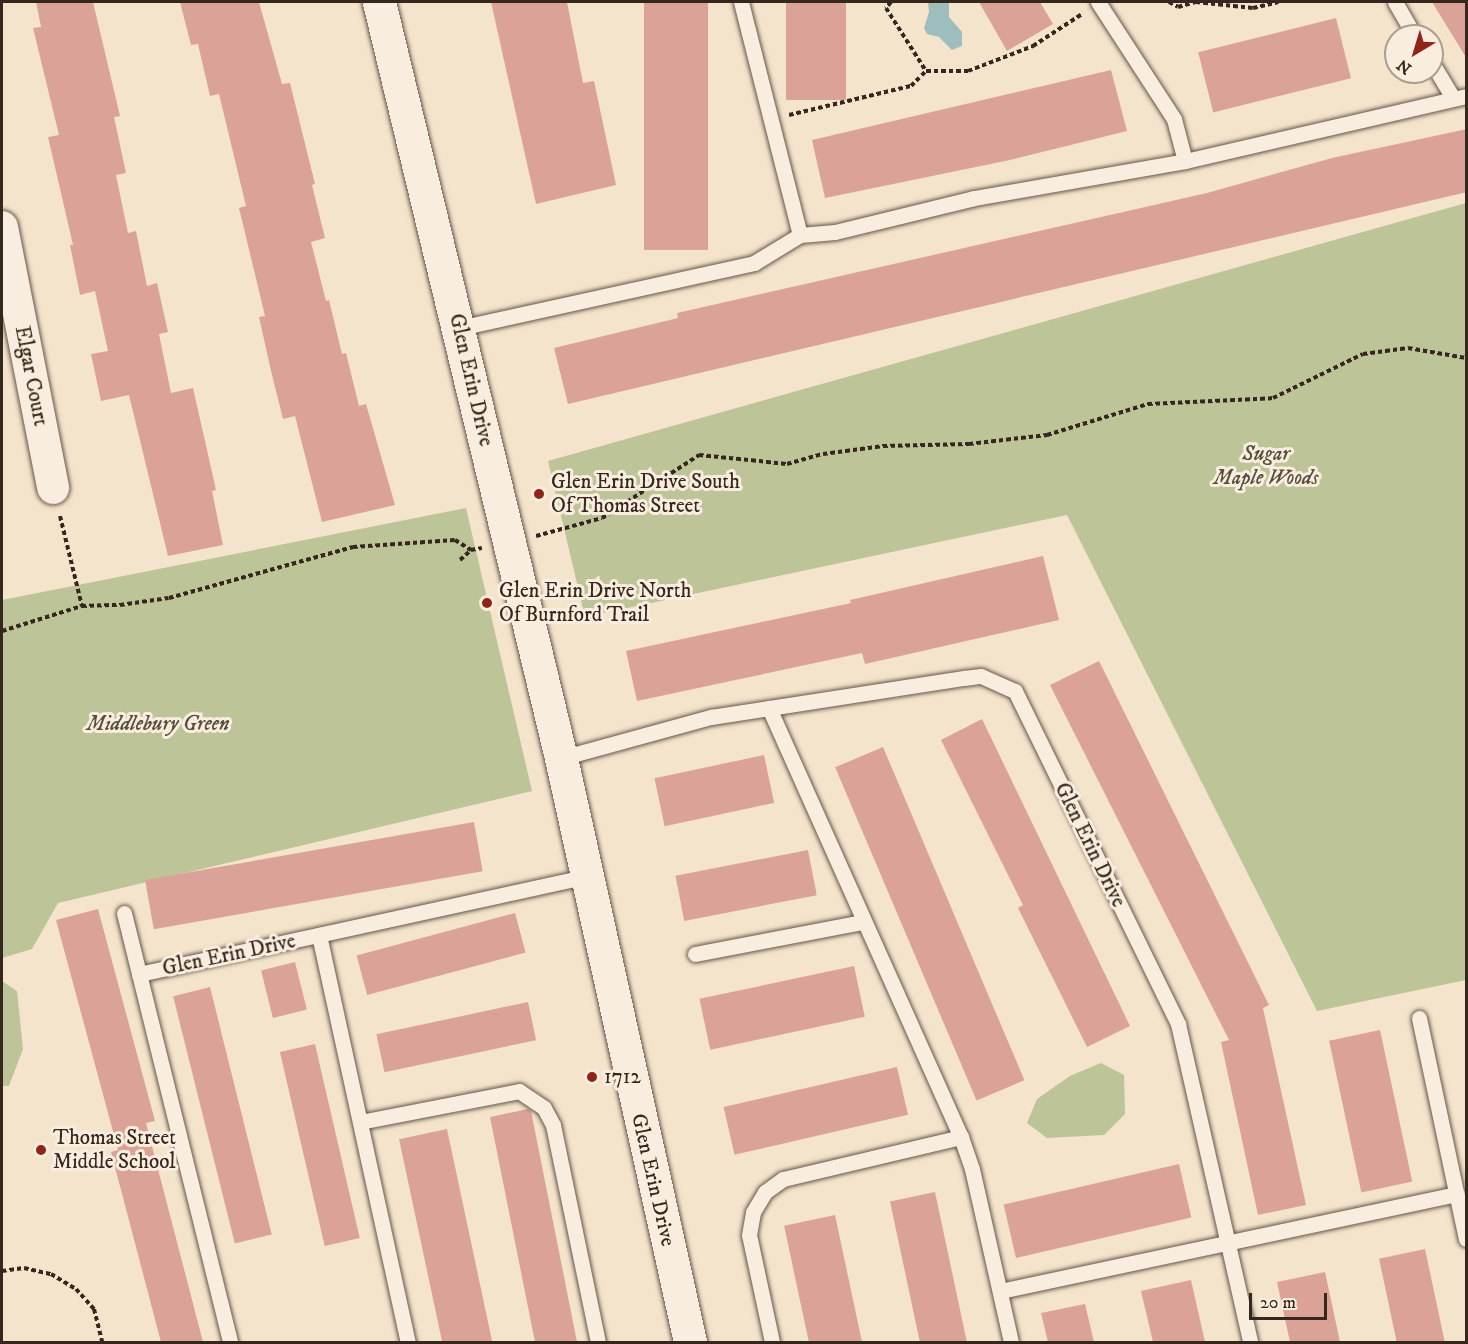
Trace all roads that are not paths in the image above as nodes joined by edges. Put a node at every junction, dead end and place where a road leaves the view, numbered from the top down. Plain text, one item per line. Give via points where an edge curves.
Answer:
1 (379, 2) edge
2 (741, 2) edge
3 (1099, 2) edge
4 (1395, 2) edge
5 (1408, 24) edge
6 (1444, 78) edge
7 (1460, 97) edge
8 (1185, 161) junction
9 (2, 228) edge
10 (800, 235) junction
11 (459, 328) junction
12 (53, 488) road end
13 (769, 708) junction
14 (561, 758) junction
15 (585, 877) junction
16 (124, 913) dead end
17 (861, 922) junction
18 (319, 935) junction
19 (696, 954) dead end
20 (139, 974) junction
21 (1419, 1018) dead end
22 (360, 1122) junction
23 (961, 1137) junction
24 (1457, 1194) junction
25 (1467, 1239) edge
26 (1227, 1243) junction
27 (1000, 1291) junction
28 (230, 1342) edge
29 (408, 1342) edge
30 (598, 1342) edge
31 (690, 1342) edge
32 (772, 1342) edge
33 (1011, 1342) edge
34 (1250, 1342) edge

1 - 11 street, Glen Erin Drive
2 - 10 lane
3 - 8 lane via 1174,119
4 - 5 lane
6 - 7 lane
7 - 8 lane
8 - 10 lane via 974,198 835,232
9 - 12 street, Elgar Court
10 - 11 lane via 754,263
11 - 14 street, Glen Erin Drive
13 - 14 lane, Glen Erin Drive via 711,717
13 - 17 lane
13 - 26 lane, Glen Erin Drive via 981,676 1015,691 1178,1024
14 - 15 street, Glen Erin Drive
15 - 18 lane, Glen Erin Drive
15 - 31 street, Glen Erin Drive
16 - 20 lane, Glen Erin Drive
17 - 19 lane
17 - 23 lane
18 - 20 lane, Glen Erin Drive
18 - 22 lane, Glen Erin Drive
20 - 28 lane, Glen Erin Drive
21 - 24 lane
22 - 29 lane, Glen Erin Drive
22 - 30 lane via 508,1091 519,1091 544,1108 554,1125
23 - 27 lane
23 - 32 lane via 783,1179 765,1192 753,1212 749,1235
24 - 25 lane
24 - 26 lane
26 - 27 lane
26 - 34 lane, Glen Erin Drive
27 - 33 lane

